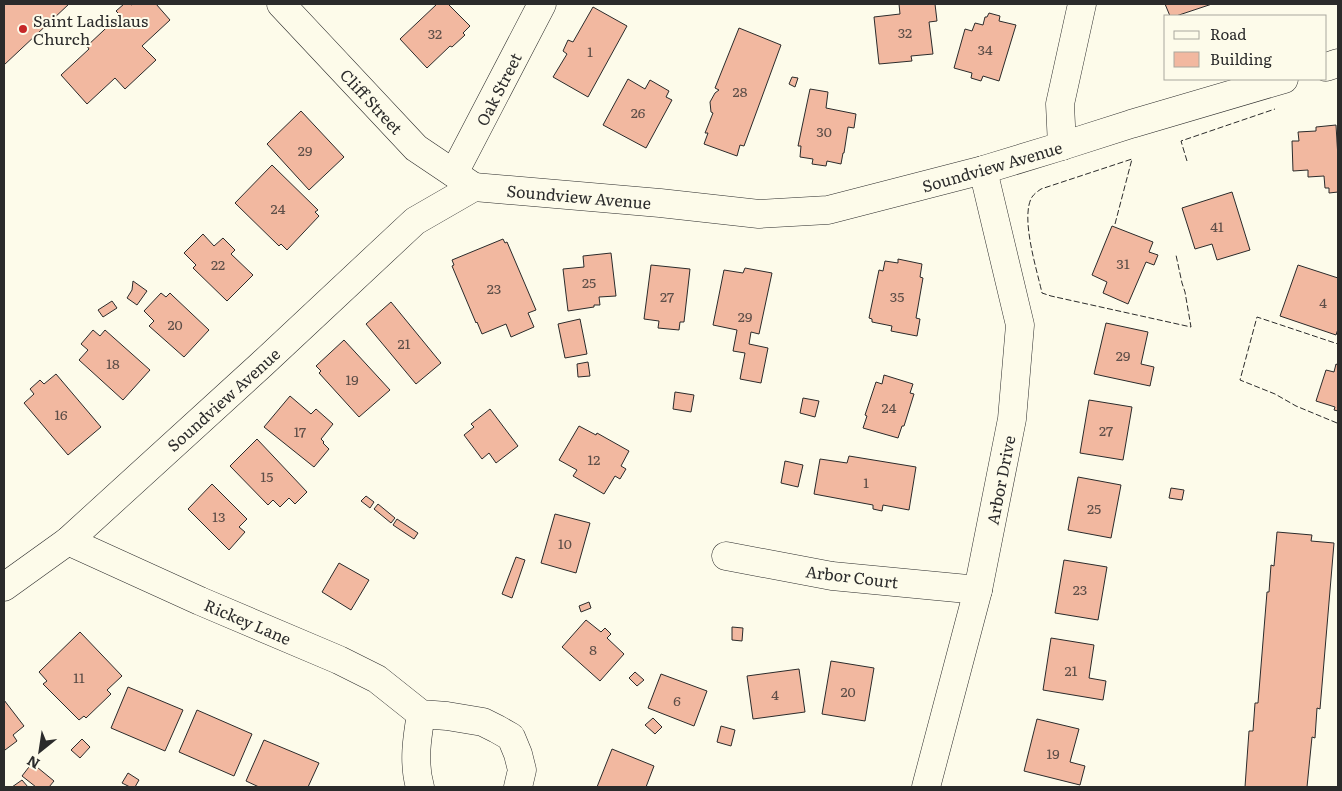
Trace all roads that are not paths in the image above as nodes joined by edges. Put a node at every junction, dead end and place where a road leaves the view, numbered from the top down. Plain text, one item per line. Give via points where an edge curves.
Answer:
1 (281, 4) edge
2 (542, 4) edge
3 (1082, 4) edge
4 (1281, 80) edge
5 (1062, 146) junction
6 (983, 170) junction
7 (464, 180) junction
8 (68, 541) junction
9 (726, 556) dead end
10 (4, 587) edge
11 (978, 590) junction
12 (421, 714) junction
13 (420, 787) edge
14 (518, 787) edge
15 (926, 787) edge

1 - 7 street, Cliff Street via 416,148
2 - 7 street, Oak Street
3 - 5 street via 1060,104
4 - 5 street, Soundview Avenue
5 - 6 street, Soundview Avenue
6 - 7 street, Soundview Avenue via 828,210 759,214
6 - 11 street, Arbor Drive via 1020,325 1012,419
7 - 8 street, Soundview Avenue via 415,221
8 - 10 street, Soundview Avenue
8 - 12 street, Rickey Lane via 339,660 377,679
9 - 11 street, Arbor Court via 832,576
11 - 15 street, Arbor Drive
12 - 13 street via 416,752
12 - 14 street via 483,722 511,737 522,770

